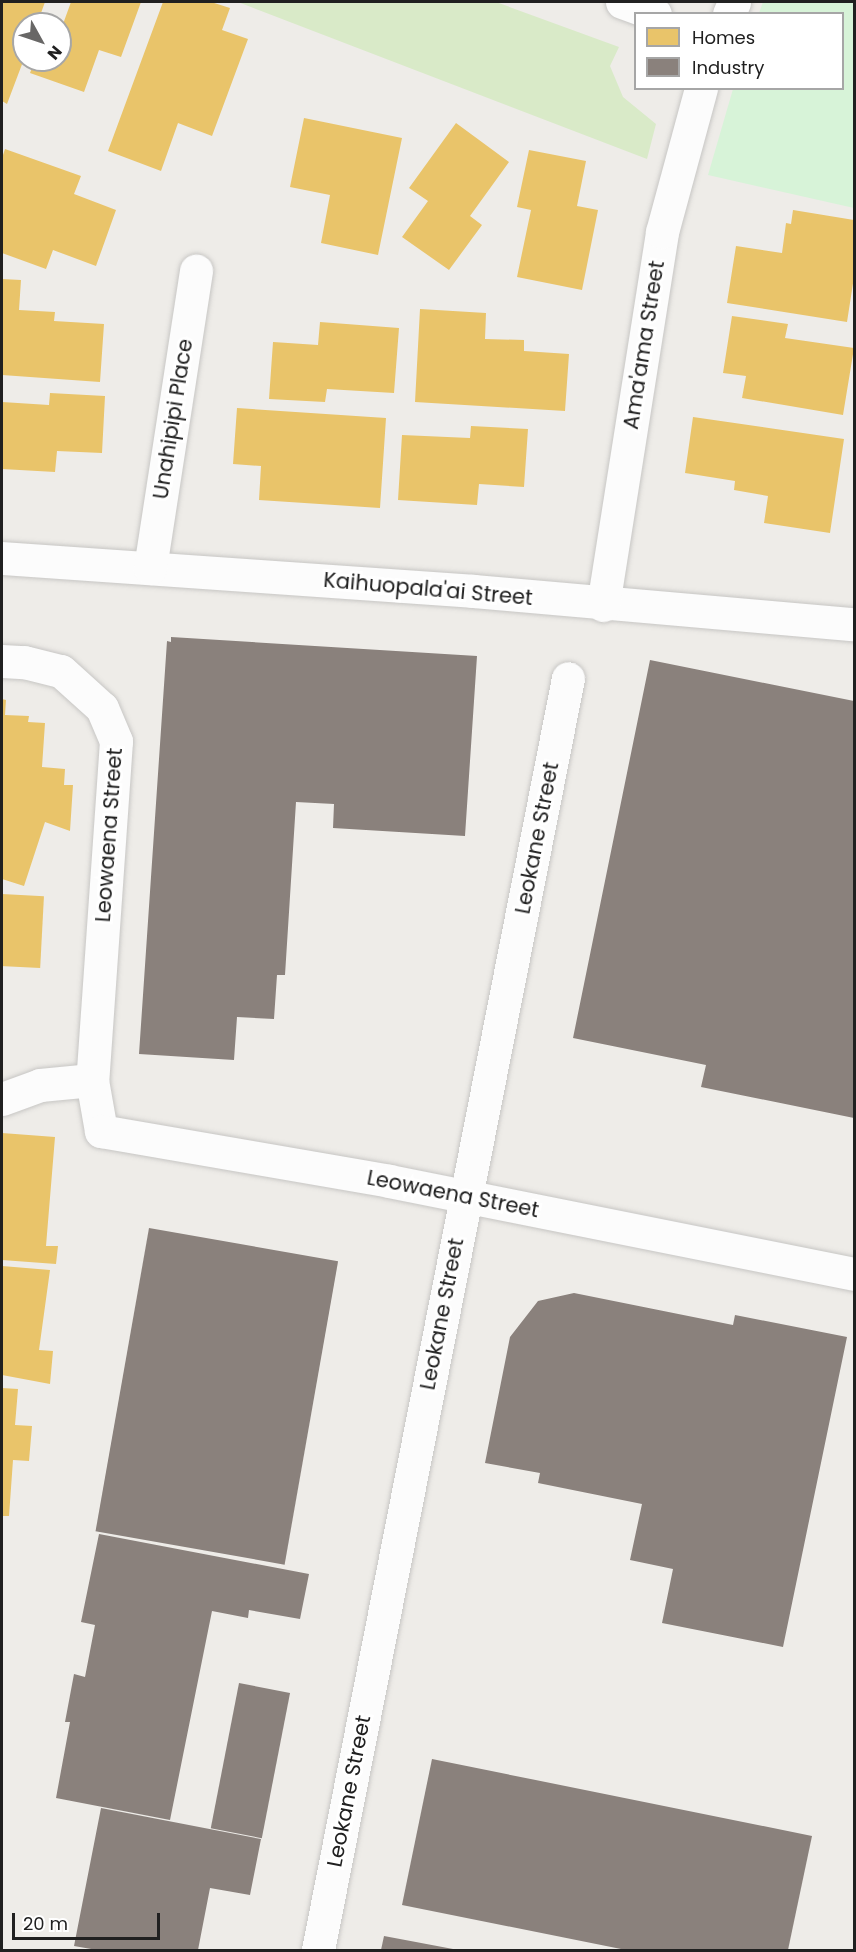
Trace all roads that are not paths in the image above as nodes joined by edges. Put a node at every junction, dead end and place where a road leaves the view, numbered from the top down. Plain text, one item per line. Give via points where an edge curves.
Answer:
1 (622, 2) edge
2 (650, 12) edge
3 (700, 90) edge
4 (196, 271) dead end
5 (2, 558) edge
6 (150, 568) junction
7 (603, 605) junction
8 (855, 624) edge
9 (2, 661) edge
10 (568, 678) dead end
11 (92, 1080) junction
12 (2, 1099) edge
13 (466, 1196) junction
14 (855, 1274) edge
15 (318, 1950) edge

1 - 2 street
3 - 7 street, Ama'ama Street via 662,232
4 - 6 street, Unahipipi Place
5 - 6 street, Kaihuopala'ai Street
6 - 7 street, Kaihuopala'ai Street via 473,591
7 - 8 street, Kaihuopala'ai Street
9 - 11 street, Leowaena Street via 61,671 102,708 116,741
10 - 13 street, Leokane Street
11 - 12 street via 40,1085
11 - 13 street, Leowaena Street via 101,1131
13 - 14 street, Leowaena Street
13 - 15 street, Leokane Street

